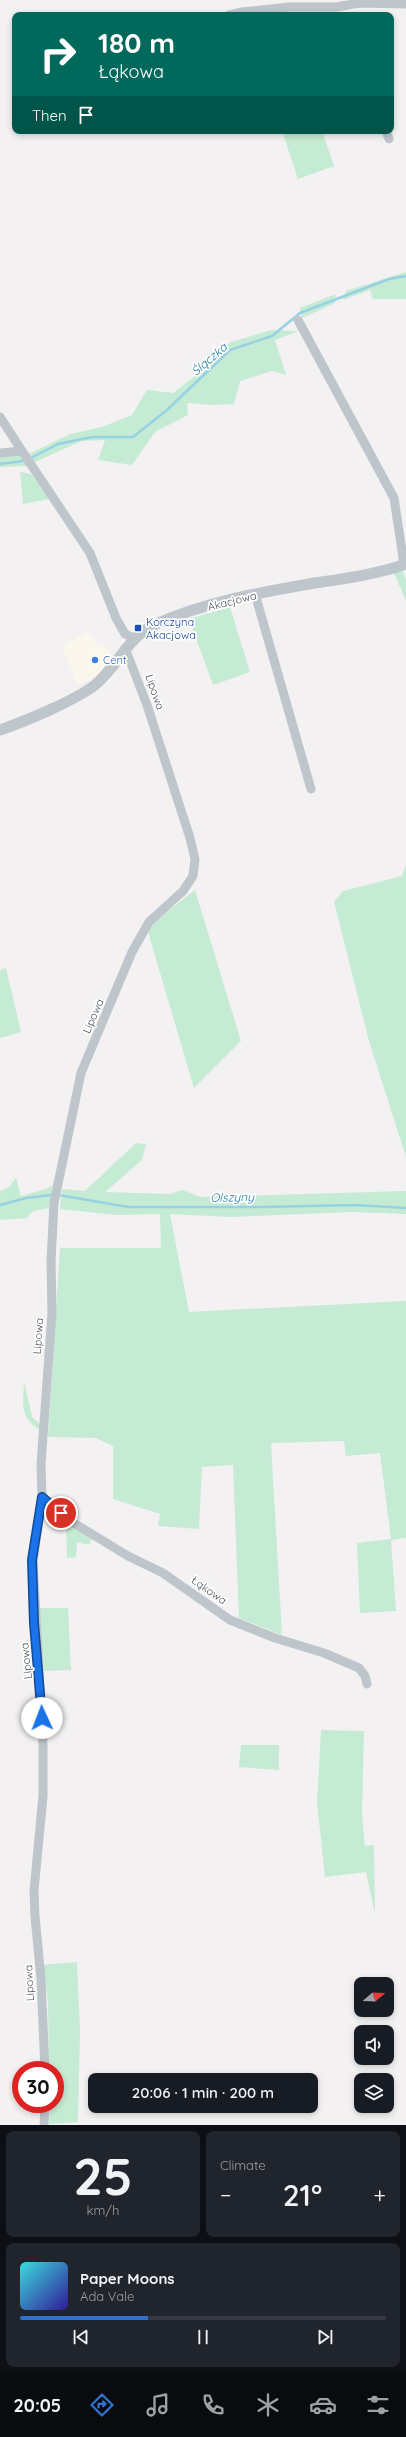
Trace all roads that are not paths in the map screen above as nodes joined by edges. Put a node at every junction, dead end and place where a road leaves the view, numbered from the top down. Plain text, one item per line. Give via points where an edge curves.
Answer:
1 (406, 4) edge
2 (338, 11) edge
3 (242, 12) edge
4 (298, 320) dead end
5 (0, 417) edge
6 (22, 452) junction
7 (0, 453) edge
8 (405, 564) edge
9 (255, 594) junction
10 (134, 638) junction
11 (125, 648) junction
12 (0, 730) edge
13 (311, 789) dead end
14 (42, 1497) junction
15 (367, 1684) dead end
16 (44, 2061) edge
17 (45, 2113) edge
18 (44, 2125) edge

1 - 2 street via 359,3
2 - 3 street via 289,7
4 - 8 street, Akacjowa via 394,498
5 - 6 street
6 - 7 street
6 - 10 street via 90,553 119,623 125,634
8 - 9 street, Akacjowa via 362,575
9 - 10 street, Akacjowa via 188,612 153,625
9 - 13 street
10 - 11 street, Akacjowa
11 - 12 street, Akacjowa via 94,686
11 - 14 street, Lipowa via 147,705 195,859 190,881 183,891 149,922 132,952 81,1073 54,1203 50,1261 52,1313 41,1464
14 - 15 street, Łąkowa via 72,1522 128,1556 163,1573 230,1620 359,1668
14 - 16 street, Lipowa via 32,1560 43,1745 43,1796 34,1891
17 - 18 street

